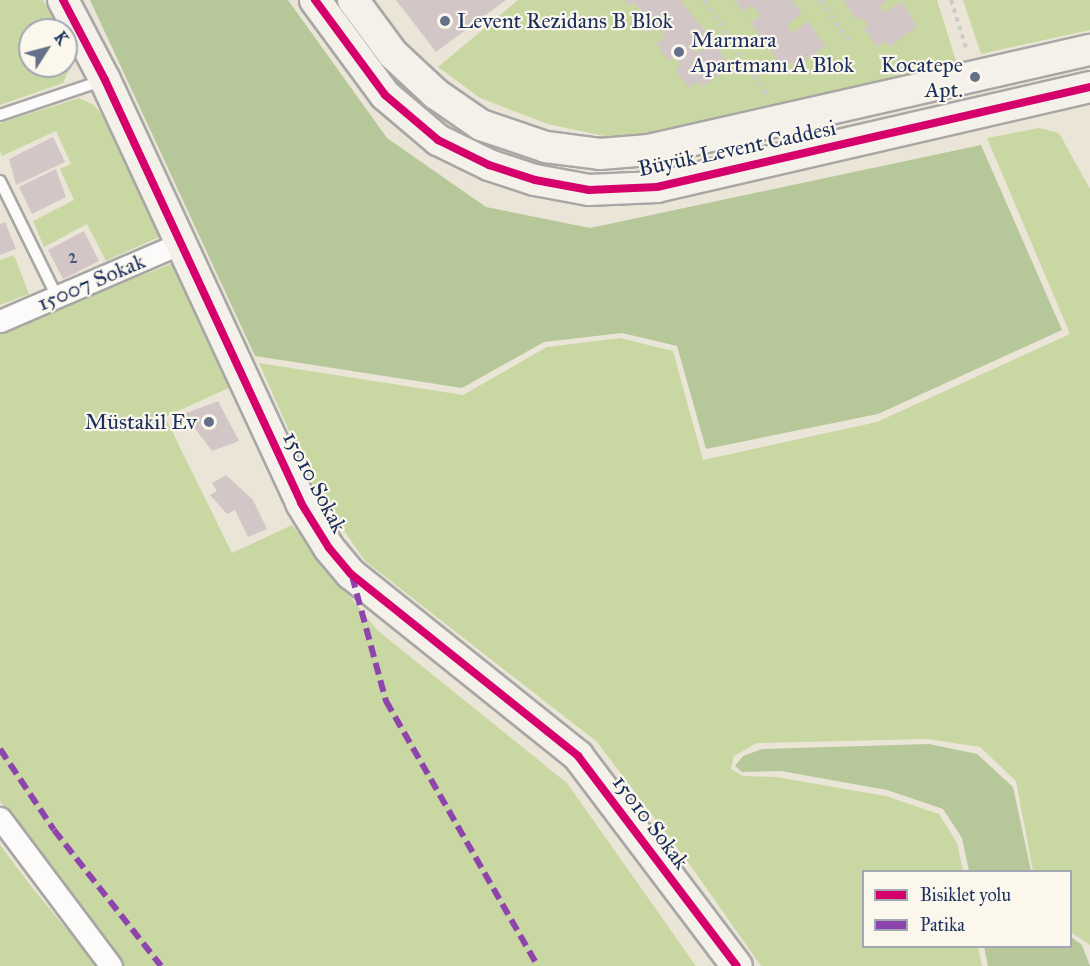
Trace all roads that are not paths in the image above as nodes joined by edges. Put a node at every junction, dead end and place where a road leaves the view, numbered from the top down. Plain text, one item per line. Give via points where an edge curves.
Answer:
1 (63, 0) edge
2 (315, 0) edge
3 (353, 0) edge
4 (1090, 50) edge
5 (105, 80) junction
6 (1090, 87) edge
7 (0, 115) edge
8 (0, 181) edge
9 (181, 243) junction
10 (57, 297) junction
11 (0, 321) edge
12 (0, 818) edge
13 (111, 966) edge
14 (737, 966) edge

1 - 5 street, 15010 Sokak
2 - 6 street, Büyük Levent Caddesi via 385,95 438,140 489,165 589,190 657,187
3 - 4 street, Büyük Levent Caddesi via 393,54 436,94 481,125 546,147 600,154 649,150
5 - 7 lane
5 - 9 street, 15010 Sokak
8 - 10 lane
9 - 10 street, 15007 Sokak
9 - 14 street, 15010 Sokak via 301,503 329,548 351,574 578,756
10 - 11 street, 15007 Sokak
12 - 13 street

